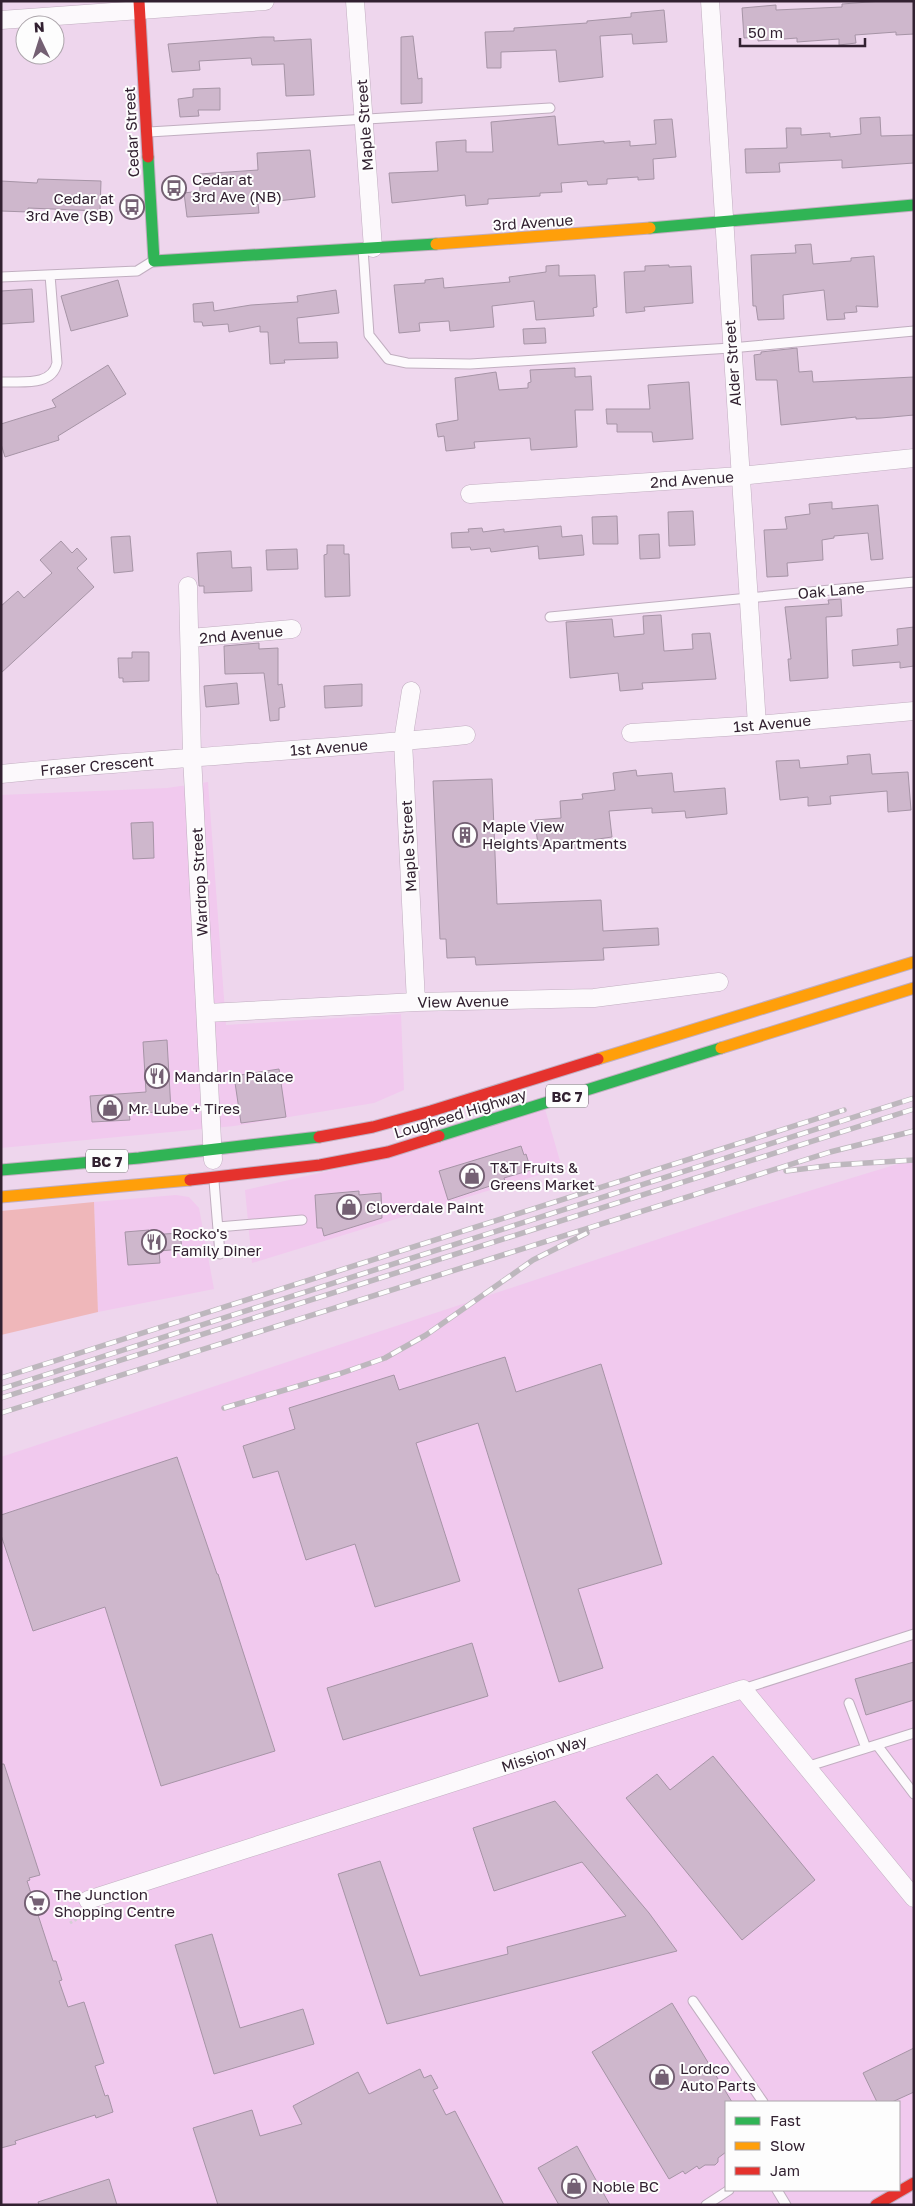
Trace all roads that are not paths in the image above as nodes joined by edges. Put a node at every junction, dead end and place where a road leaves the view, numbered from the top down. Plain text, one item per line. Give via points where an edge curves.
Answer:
1 (265, 1) edge
2 (355, 1) edge
3 (710, 1) edge
4 (139, 5) edge
5 (1, 20) edge
6 (550, 108) dead end
7 (364, 119) junction
8 (146, 132) junction
9 (914, 205) edge
10 (723, 224) junction
11 (368, 248) junction
12 (154, 261) junction
13 (50, 275) junction
14 (1, 277) edge
15 (914, 331) edge
16 (731, 348) junction
17 (1, 382) edge
18 (914, 458) edge
19 (740, 476) junction
20 (470, 494) dead end
21 (914, 582) edge
22 (188, 586) dead end
23 (748, 597) junction
24 (550, 617) dead end
25 (292, 629) dead end
26 (190, 638) junction
27 (411, 690) dead end
28 (914, 711) edge
29 (757, 725) junction
30 (631, 733) dead end
31 (466, 735) dead end
32 (403, 741) junction
33 (192, 756) junction
34 (1, 774) edge
35 (914, 962) edge
36 (719, 982) dead end
37 (914, 988) edge
38 (416, 1002) junction
39 (207, 1013) junction
40 (212, 1148) junction
41 (1, 1170) edge
42 (214, 1178) junction
43 (1, 1197) edge
44 (302, 1220) dead end
45 (218, 1227) junction
46 (220, 1254) dead end
47 (914, 1634) edge
48 (743, 1689) junction
49 (849, 1703) dead end
50 (914, 1734) edge
51 (877, 1745) junction
52 (866, 1748) junction
53 (806, 1767) junction
54 (914, 1794) edge
55 (912, 1892) edge
56 (88, 1900) dead end
57 (693, 2001) dead end
58 (762, 2101) edge
59 (914, 2183) edge
60 (727, 2191) edge
61 (778, 2191) edge
62 (706, 2205) edge
63 (786, 2205) edge
64 (876, 2205) edge

1 - 4 street
2 - 7 street, Maple Street
3 - 10 street, Alder Street
4 - 5 street
4 - 8 main road, Cedar Street
6 - 7 lane
7 - 8 lane
7 - 11 street, Maple Street
8 - 12 main road, Cedar Street
9 - 10 main road, 3rd Avenue
10 - 11 main road, 3rd Avenue
10 - 16 street, Alder Street
11 - 12 main road, 3rd Avenue
11 - 16 lane via 369,335 388,359 407,363 470,364
12 - 13 lane via 136,271
13 - 14 lane
13 - 17 lane via 55,370 42,380
15 - 16 lane
16 - 19 street, Alder Street
18 - 19 street, 2nd Avenue
19 - 20 street, 2nd Avenue
19 - 23 street, Alder Street
21 - 23 lane, Oak Lane
22 - 26 street, Wardrop Street
23 - 24 lane, Oak Lane
23 - 29 street, Alder Street
25 - 26 street, 2nd Avenue
26 - 33 street, Wardrop Street
27 - 32 street, Maple Street
28 - 29 street, 1st Avenue
29 - 30 street, 1st Avenue
31 - 32 street, 1st Avenue
32 - 33 street, 1st Avenue
32 - 38 street, Maple Street
33 - 34 street, Fraser Crescent
33 - 39 street, Wardrop Street
35 - 40 main road, Lougheed Highway / BC 7 via 373,1127 328,1136
36 - 38 street, View Avenue via 594,998
37 - 42 main road, Lougheed Highway / BC 7 via 388,1152 320,1165
38 - 39 street, View Avenue
39 - 40 street, Wardrop Street
40 - 41 main road, Lougheed Highway / BC 7
40 - 42 street, Wardrop Street
42 - 43 main road, Lougheed Highway / BC 7
42 - 45 lane
44 - 45 lane
45 - 46 lane
47 - 48 lane
48 - 53 street
48 - 56 street, Mission Way
49 - 52 lane
50 - 51 lane
51 - 52 lane
51 - 54 lane
52 - 53 lane
53 - 55 street
57 - 58 lane
59 - 64 main road
60 - 62 lane
61 - 63 lane

